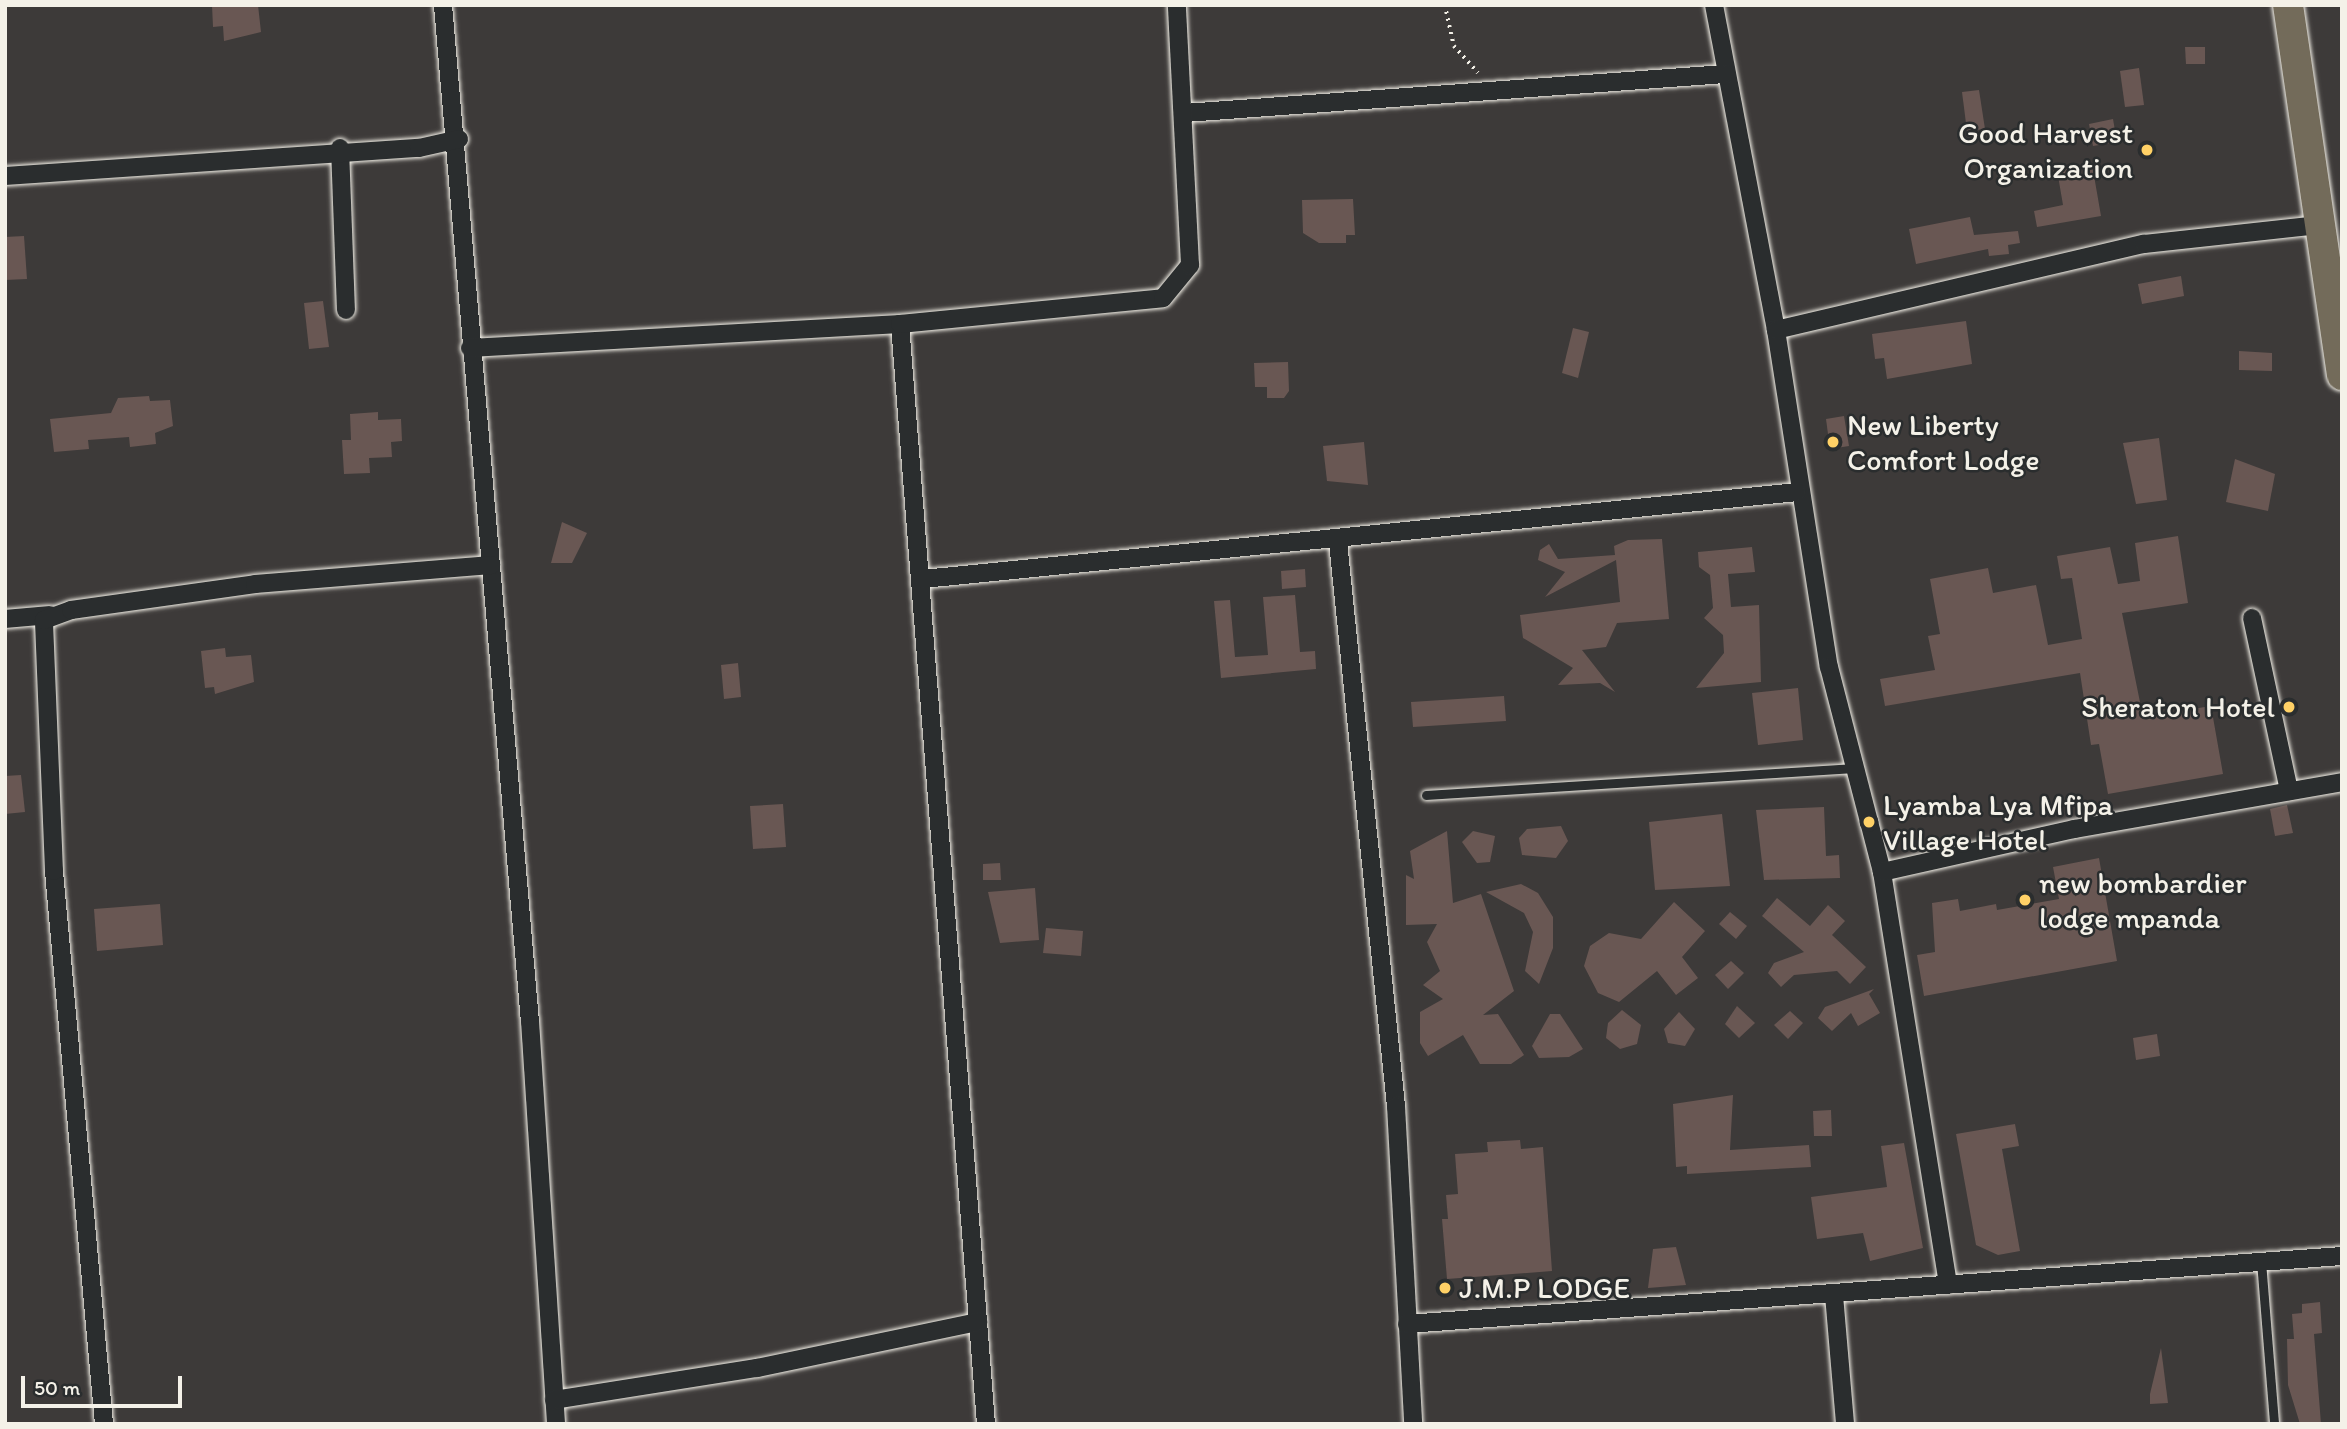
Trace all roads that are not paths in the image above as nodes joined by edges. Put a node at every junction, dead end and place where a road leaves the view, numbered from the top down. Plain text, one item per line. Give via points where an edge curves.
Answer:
1 (443, 5) edge
2 (1177, 5) edge
3 (1714, 5) edge
4 (2288, 5) edge
5 (1726, 74) junction
6 (1185, 113) junction
7 (459, 139) junction
8 (340, 148) junction
9 (5, 176) edge
10 (2319, 225) junction
11 (346, 310) dead end
12 (900, 324) junction
13 (1776, 330) junction
14 (470, 348) junction
15 (2342, 375) edge
16 (1797, 492) junction
17 (1338, 542) junction
18 (491, 565) junction
19 (923, 579) junction
20 (50, 615) junction
21 (2252, 618) dead end
22 (5, 619) edge
23 (1854, 768) junction
24 (2342, 782) edge
25 (2289, 791) junction
26 (1426, 795) dead end
27 (1882, 872) junction
28 (2342, 1256) edge
29 (2261, 1261) junction
30 (1948, 1285) junction
31 (1834, 1295) junction
32 (978, 1322) junction
33 (1407, 1324) junction
34 (554, 1400) junction
35 (104, 1424) edge
36 (556, 1424) edge
37 (986, 1424) edge
38 (1413, 1424) edge
39 (1845, 1424) edge
40 (2274, 1424) edge

1 - 7 street
2 - 6 street
3 - 5 street
4 - 10 highway
5 - 6 street
5 - 13 street
6 - 12 street via 1190,265 1163,298
7 - 8 street via 419,148
7 - 14 street
8 - 9 street
8 - 11 street
10 - 13 street via 2144,244
10 - 15 highway
12 - 14 street
12 - 19 street
13 - 16 street
14 - 18 street
16 - 17 street
16 - 23 street
17 - 19 street
17 - 33 street via 1396,1106
18 - 20 street via 255,584
18 - 34 street
19 - 32 street
20 - 22 street
20 - 35 street via 43,627 43,691 51,831
21 - 25 street
23 - 26 lane
23 - 27 street
24 - 25 street
25 - 27 street
27 - 30 street
28 - 29 street
29 - 30 street
29 - 40 lane
30 - 31 street
31 - 33 street
31 - 39 street
32 - 34 street via 757,1368
32 - 37 street
33 - 38 street
34 - 36 street

